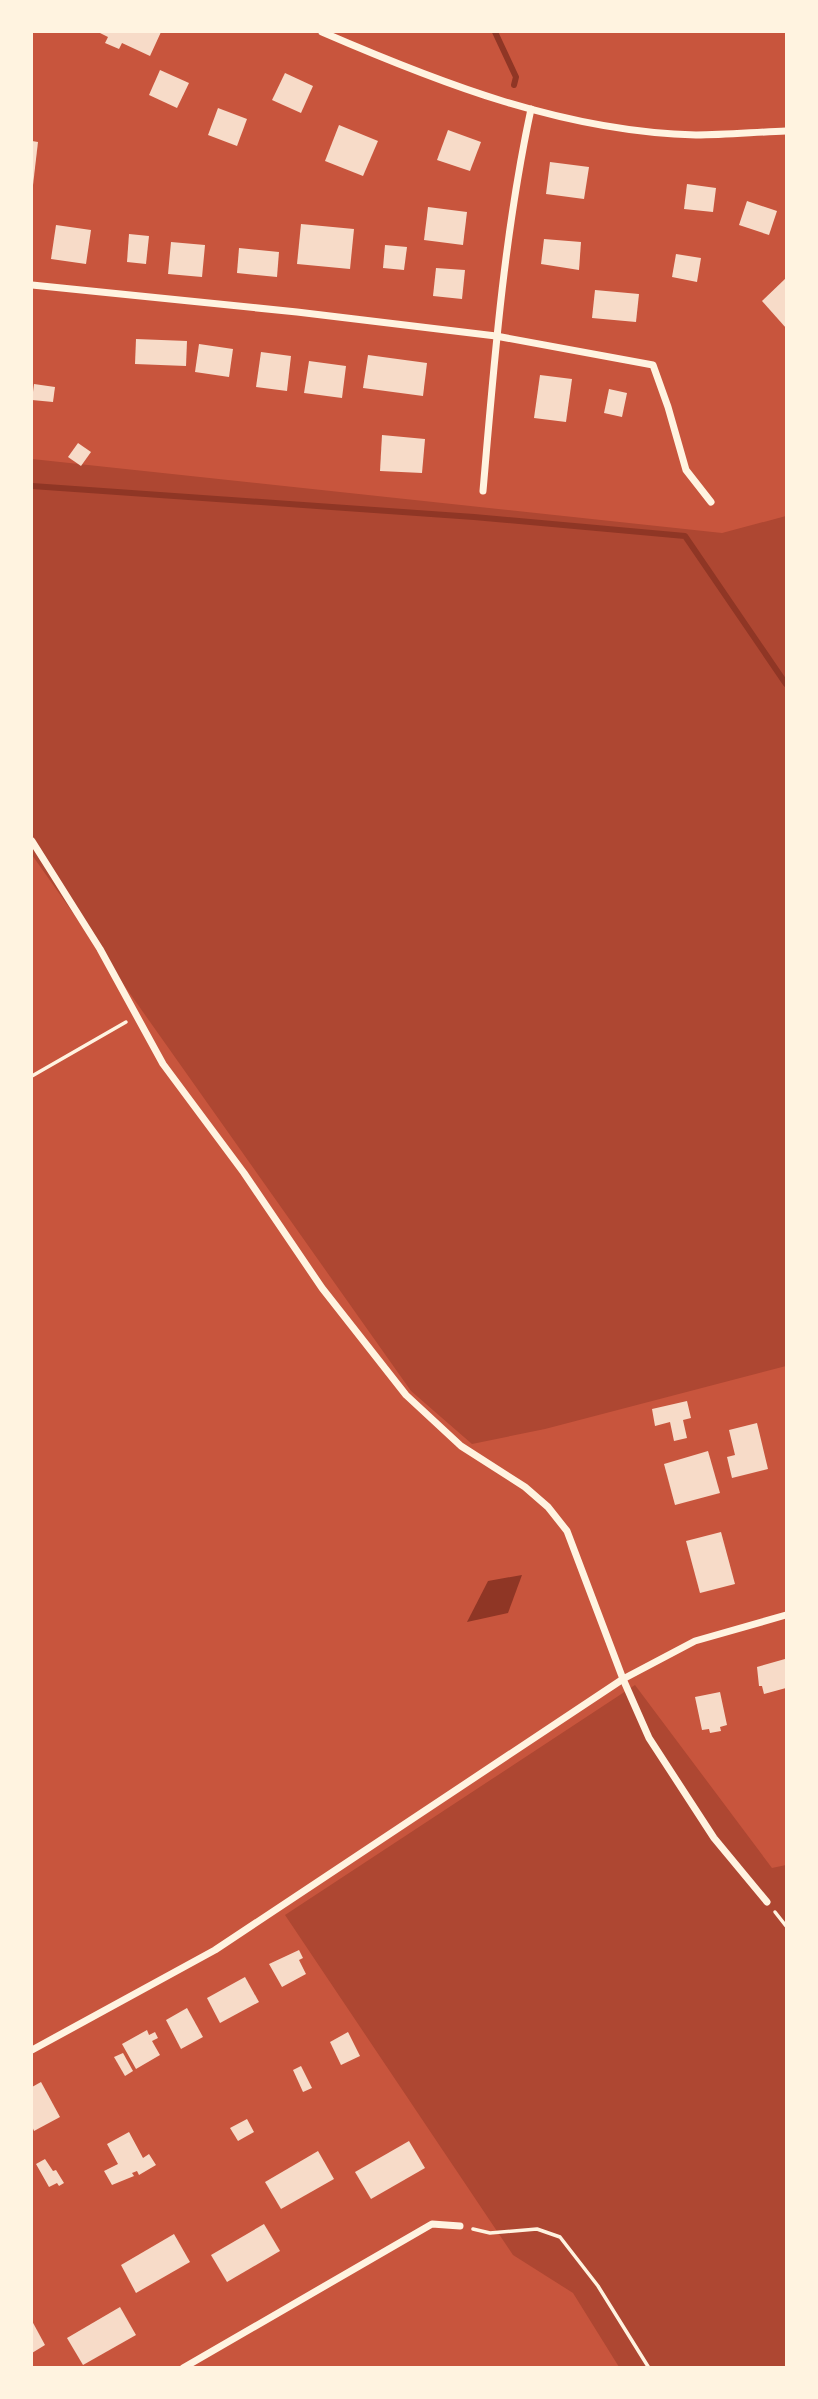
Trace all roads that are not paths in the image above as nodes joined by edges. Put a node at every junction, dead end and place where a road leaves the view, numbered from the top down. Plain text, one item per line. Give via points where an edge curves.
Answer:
1 (323, 32) edge
2 (531, 109) junction
3 (786, 131) edge
4 (32, 285) edge
5 (496, 336) junction
6 (483, 491) dead end
7 (710, 502) dead end
8 (32, 841) edge
9 (786, 1615) edge
10 (623, 1679) junction
11 (767, 1902) dead end
12 (32, 2050) edge
13 (460, 2226) road end
14 (183, 2368) edge

1 - 2 street via 430,77
2 - 3 street via 645,131 696,135
2 - 5 street via 510,221
4 - 5 street
5 - 6 street
5 - 7 street via 653,365 686,470
8 - 10 street via 100,948 163,1064 322,1288 406,1395 461,1446 525,1487 567,1531
9 - 10 street via 695,1641
10 - 11 street via 666,1767 714,1838
10 - 12 street via 215,1950
13 - 14 street via 432,2224

